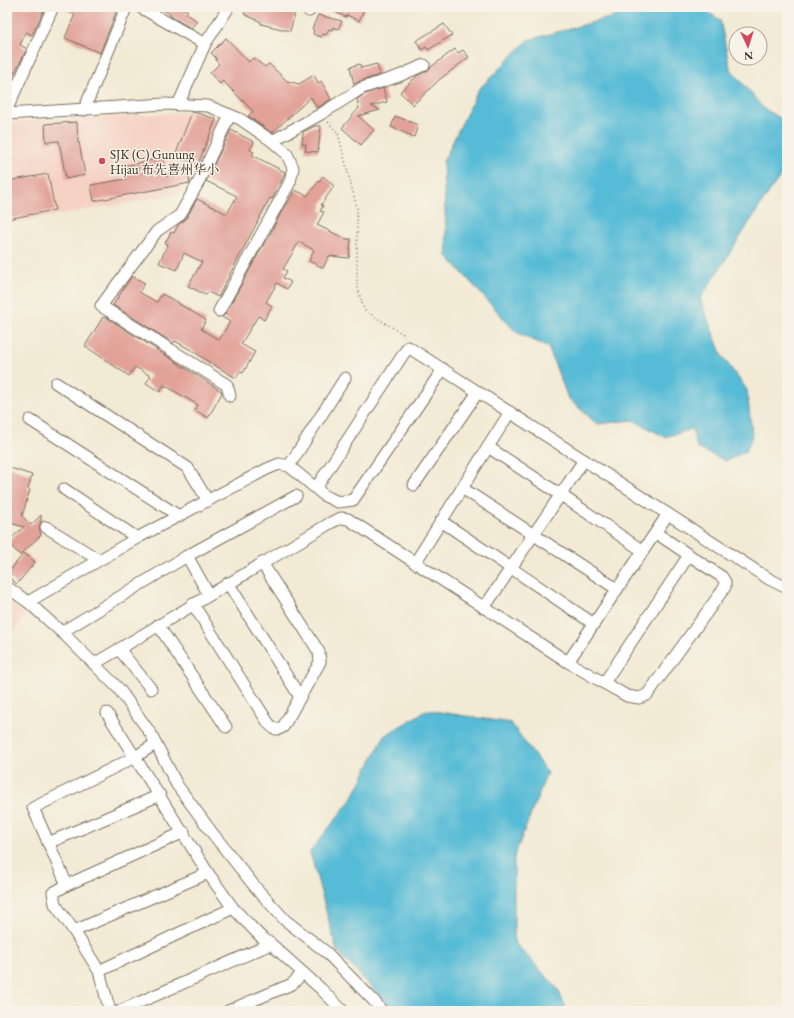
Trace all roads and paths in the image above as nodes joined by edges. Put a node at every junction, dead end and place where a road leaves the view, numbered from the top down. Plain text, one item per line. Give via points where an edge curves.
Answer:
1 (53, 7) edge
2 (128, 7) edge
3 (140, 7) edge
4 (227, 10) dead end
5 (205, 44) junction
6 (424, 65) dead end
7 (178, 105) junction
8 (7, 109) edge
9 (84, 110) junction
10 (7, 114) edge
11 (321, 114) junction
12 (230, 115) junction
13 (272, 140) junction
14 (219, 311) dead end
15 (408, 347) junction
16 (443, 369) junction
17 (345, 378) dead end
18 (56, 383) dead end
19 (478, 392) junction
20 (230, 396) dead end
21 (510, 412) junction
22 (30, 420) dead end
23 (488, 448) junction
24 (584, 460) junction
25 (290, 466) junction
26 (414, 485) dead end
27 (316, 488) junction
28 (462, 488) junction
29 (64, 489) dead end
30 (561, 495) junction
31 (296, 496) dead end
32 (208, 501) junction
33 (668, 514) junction
34 (179, 516) junction
35 (441, 521) junction
36 (46, 528) dead end
37 (656, 533) junction
38 (534, 535) junction
39 (137, 538) junction
40 (643, 551) junction
41 (689, 555) junction
42 (187, 556) junction
43 (99, 560) junction
44 (415, 562) junction
45 (262, 563) junction
46 (511, 568) junction
47 (228, 583) junction
48 (7, 587) edge
49 (787, 588) edge
50 (617, 589) junction
51 (209, 594) junction
52 (28, 602) junction
53 (193, 604) junction
54 (484, 608) junction
55 (594, 624) junction
56 (158, 626) junction
57 (62, 632) junction
58 (119, 649) junction
59 (568, 662) junction
60 (94, 664) junction
61 (604, 683) junction
62 (151, 689) dead end
63 (300, 697) junction
64 (107, 713) dead end
65 (226, 727) dead end
66 (155, 744) junction
67 (134, 757) junction
68 (160, 795) junction
69 (184, 832) junction
70 (48, 842) junction
71 (208, 872) junction
72 (67, 885) junction
73 (233, 908) junction
74 (74, 930) junction
75 (271, 944) junction
76 (99, 971) junction
77 (303, 973) junction
78 (141, 1001) junction
79 (339, 1010) edge
80 (110, 1011) edge
81 (120, 1011) edge
82 (146, 1011) edge
83 (228, 1011) edge
84 (382, 1011) edge

1 - 8 street
2 - 9 street
3 - 5 street
4 - 5 street
5 - 7 street
6 - 11 street via 362,88
7 - 9 street
7 - 12 street via 208,106
9 - 10 street
11 - 13 street
11 - 15 path via 338,133 357,208 357,284 364,310 403,334
12 - 13 street
12 - 20 street via 180,215 157,231 101,306 227,385
13 - 14 street via 287,154 293,168 290,182
15 - 16 street
15 - 27 street
16 - 19 street
16 - 27 street via 353,500 338,502
17 - 25 street
18 - 32 street via 188,468
19 - 21 street
19 - 26 street
21 - 23 street
21 - 24 street
22 - 34 street
23 - 28 street
23 - 30 street
24 - 30 street
24 - 33 street
25 - 27 street
25 - 32 street via 279,464 267,469
28 - 35 street
28 - 38 street
29 - 39 street
30 - 38 street
30 - 40 street
31 - 42 street
32 - 34 street
33 - 37 street
33 - 49 street
34 - 39 street
35 - 44 street
35 - 46 street
36 - 43 street
37 - 40 street
37 - 41 street
38 - 46 street
38 - 50 street
39 - 43 street
40 - 50 street
41 - 61 street
41 - 61 street via 722,576 725,587 647,695 639,698 627,696
42 - 51 street
42 - 57 street
43 - 52 street
44 - 45 street via 348,519 341,518
44 - 54 street
45 - 47 street
45 - 63 street via 319,652 320,662
46 - 54 street
46 - 55 street
47 - 51 street
47 - 63 street
48 - 52 street
50 - 55 street
51 - 53 street
52 - 57 street
53 - 56 street
53 - 63 street via 273,729 283,727
54 - 59 street
55 - 59 street
56 - 58 street
56 - 65 street
57 - 60 street
58 - 60 street
58 - 62 street
59 - 61 street
60 - 66 street via 119,689 151,734
64 - 67 street
66 - 67 street
66 - 84 street via 177,785 256,888 285,920 326,952
67 - 68 street
67 - 70 street via 33,808
68 - 69 street
68 - 70 street
69 - 71 street
69 - 72 street
70 - 72 street
71 - 73 street
71 - 74 street
72 - 74 street via 53,893 53,896 55,904
73 - 75 street
73 - 76 street
74 - 76 street
75 - 77 street
75 - 78 street
76 - 80 street
77 - 79 street
77 - 83 street via 292,984
78 - 81 street
78 - 82 street

